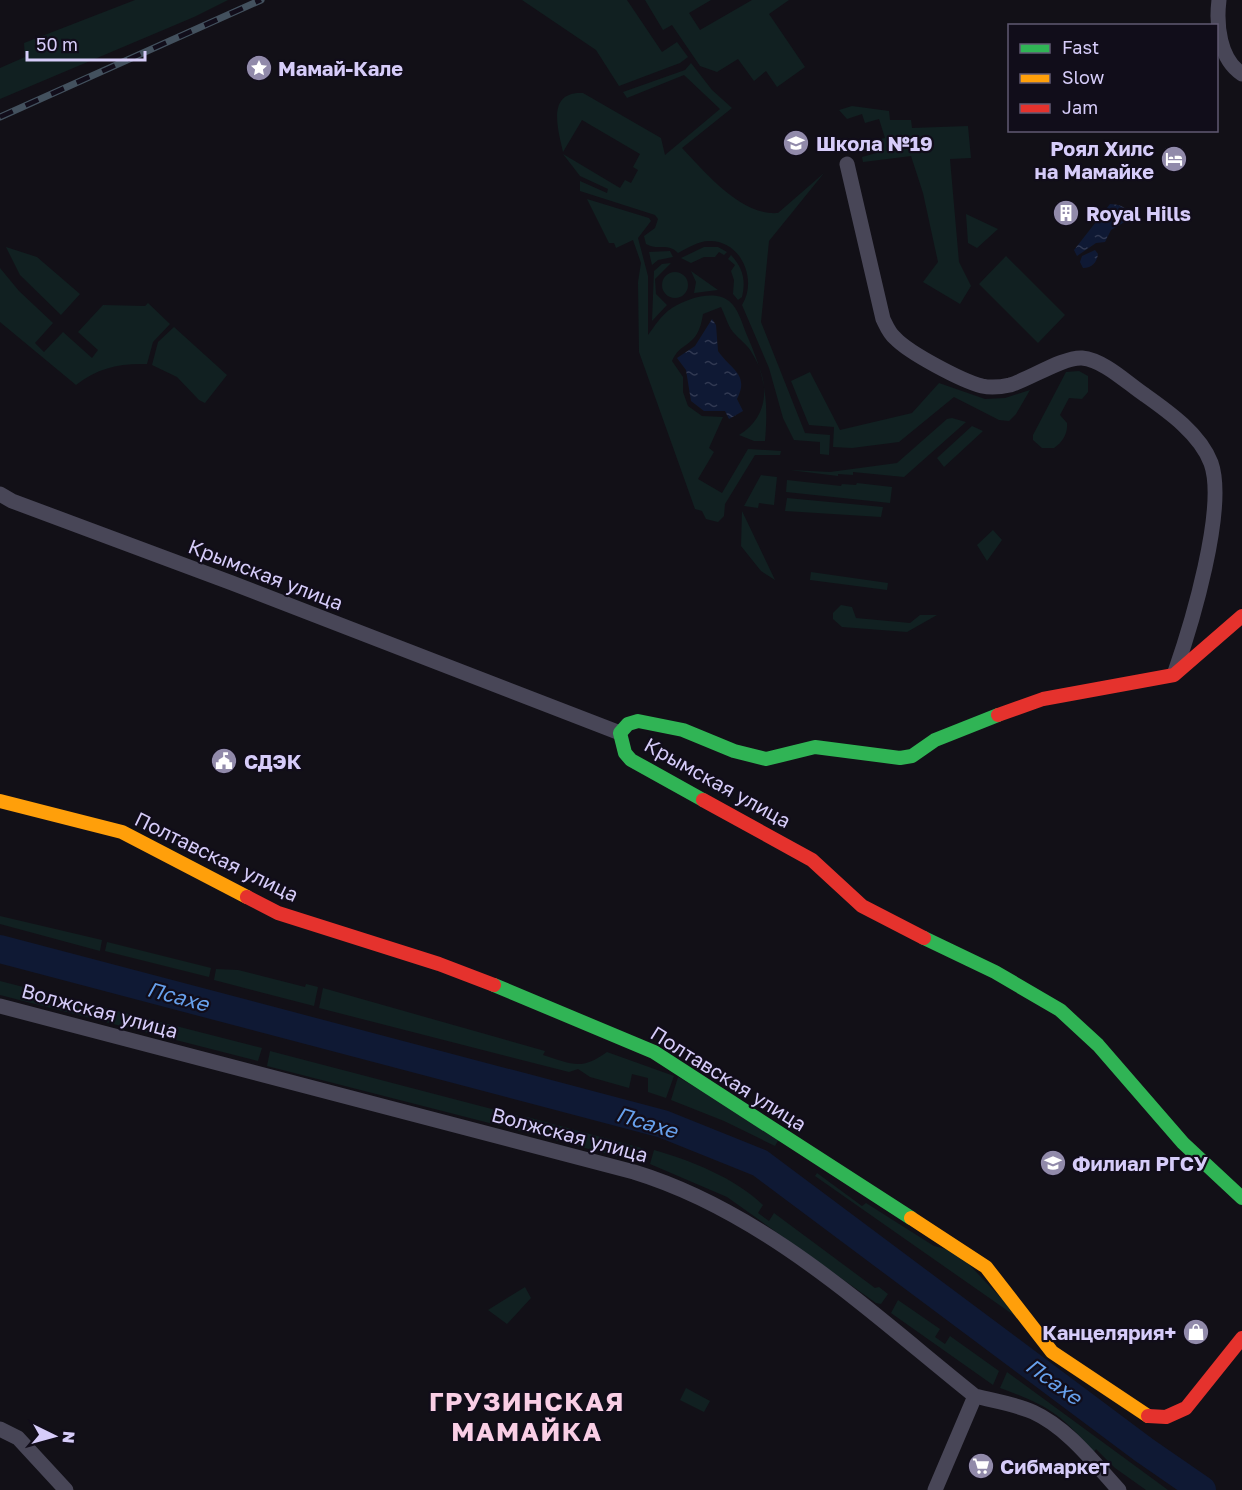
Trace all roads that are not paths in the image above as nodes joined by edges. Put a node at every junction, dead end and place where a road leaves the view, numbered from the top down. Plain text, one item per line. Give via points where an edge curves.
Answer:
1 (1219, 0) edge
2 (1242, 74) edge
3 (847, 164) dead end
4 (0, 494) edge
5 (1242, 616) edge
6 (1174, 675) junction
7 (620, 734) junction
8 (0, 801) edge
9 (0, 1005) edge
10 (1242, 1198) edge
11 (1242, 1338) edge
12 (975, 1396) junction
13 (0, 1429) edge
14 (66, 1490) edge
15 (935, 1490) edge
16 (1119, 1490) edge

1 - 2 street via 1220,42
3 - 6 street via 883,319 892,336 903,345 981,386 994,387 1019,382 1081,358 1096,363 1166,410 1201,444 1215,482 1209,548 1189,633
4 - 7 street, Крымская улица
5 - 6 street
6 - 7 street via 1043,699 965,727 912,756 900,758 815,747 766,759 734,751 683,730 638,721 628,724
7 - 10 street, Крымская улица via 631,760 806,855 872,912 995,972 1060,1011 1098,1045 1183,1143
8 - 11 street, Полтавская улица via 122,832 279,912 439,964 654,1052 986,1267 1001,1281 1052,1352 1145,1415 1159,1418 1176,1415 1185,1408
9 - 12 street, Волжская улица via 479,1130 671,1185 766,1234
12 - 15 street
12 - 16 street via 1045,1419 1082,1449
13 - 14 street via 18,1438

